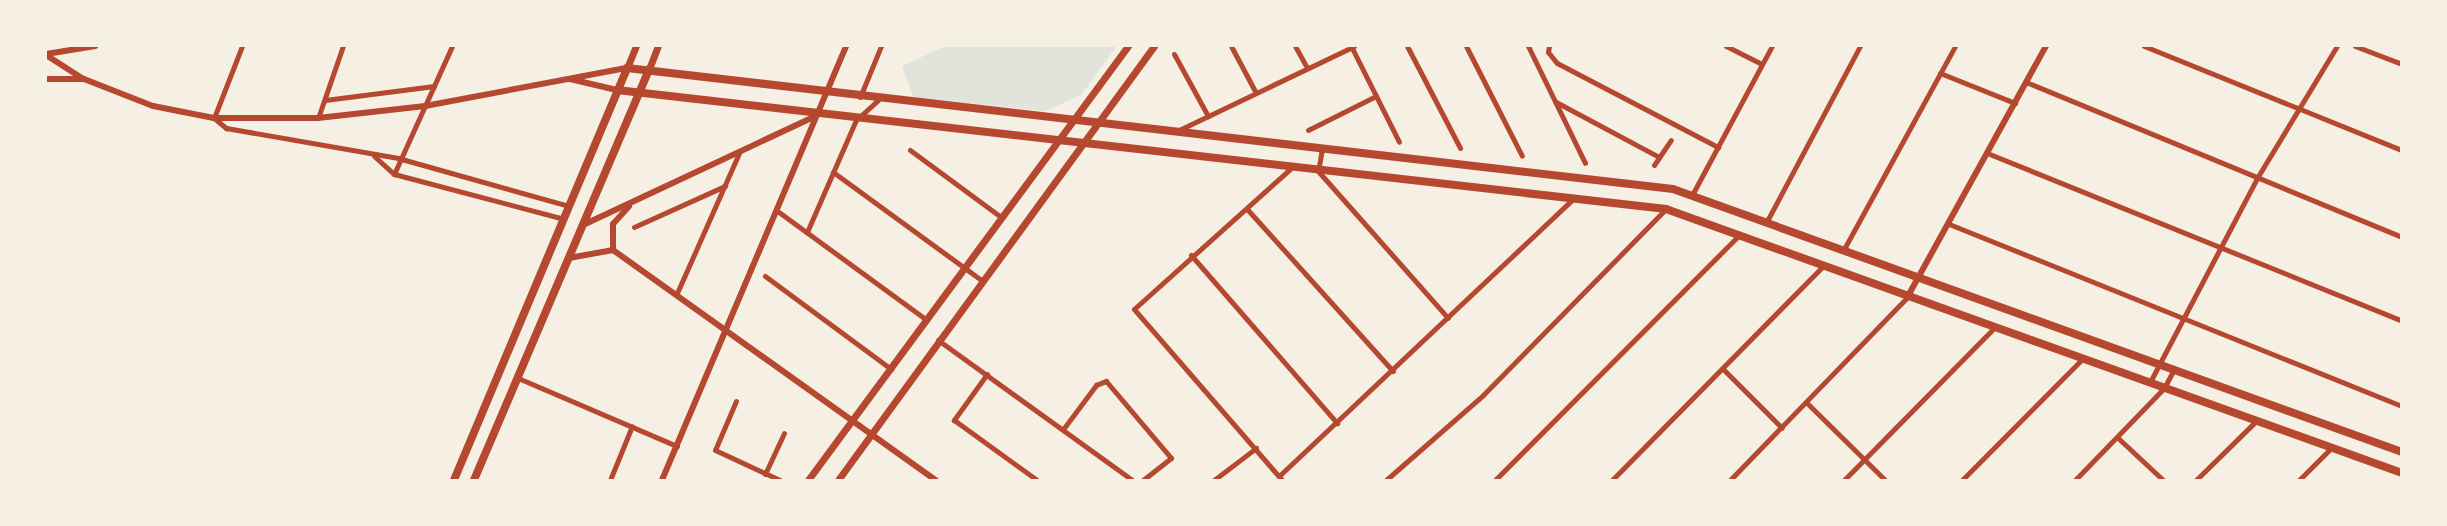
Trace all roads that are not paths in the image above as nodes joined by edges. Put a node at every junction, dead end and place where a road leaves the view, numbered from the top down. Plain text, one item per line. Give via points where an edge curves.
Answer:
1 (95, 46) edge
2 (242, 46) edge
3 (343, 46) edge
4 (452, 46) edge
5 (636, 46) edge
6 (658, 46) edge
7 (846, 46) edge
8 (881, 46) edge
9 (1128, 46) edge
10 (1154, 46) edge
11 (1231, 46) edge
12 (1295, 46) edge
13 (1352, 46) edge
14 (1407, 46) edge
15 (1466, 46) edge
16 (1528, 46) edge
17 (1726, 46) edge
18 (1772, 46) edge
19 (1860, 46) edge
20 (1955, 46) edge
21 (2046, 46) edge
22 (2144, 46) edge
23 (2337, 46) edge
24 (2355, 46) edge
25 (1549, 49) edge
26 (46, 54) edge
27 (1174, 54) dead end
28 (1762, 64) junction
29 (2402, 64) edge
30 (627, 68) junction
31 (1307, 68) junction
32 (649, 69) junction
33 (1940, 73) junction
34 (565, 78) junction
35 (46, 79) edge
36 (84, 79) junction
37 (2026, 82) junction
38 (434, 86) junction
39 (617, 90) junction
40 (638, 93) junction
41 (826, 93) junction
42 (1256, 93) junction
43 (1376, 96) junction
44 (860, 97) junction
45 (326, 100) junction
46 (878, 100) junction
47 (1556, 102) junction
48 (2015, 103) junction
49 (425, 106) junction
50 (2299, 108) junction
51 (817, 116) junction
52 (1208, 116) junction
53 (214, 118) junction
54 (318, 118) junction
55 (856, 120) junction
56 (1074, 120) junction
57 (1094, 122) junction
58 (1308, 130) dead end
59 (1176, 132) junction
60 (1671, 140) dead end
61 (1058, 142) junction
62 (1399, 142) dead end
63 (1079, 145) junction
64 (1718, 147) junction
65 (1460, 148) dead end
66 (1322, 149) junction
67 (910, 150) dead end
68 (2402, 150) edge
69 (740, 151) junction
70 (1987, 153) junction
71 (374, 156) junction
72 (1522, 156) dead end
73 (1659, 156) junction
74 (398, 158) junction
75 (1585, 163) dead end
76 (1654, 164) dead end
77 (1291, 168) junction
78 (1318, 171) junction
79 (833, 173) junction
80 (394, 174) junction
81 (2257, 178) junction
82 (725, 186) junction
83 (1692, 195) junction
84 (542, 198) junction
85 (1573, 199) junction
86 (631, 204) junction
87 (569, 205) junction
88 (1247, 209) junction
89 (1666, 209) junction
90 (776, 210) junction
91 (538, 212) junction
92 (1001, 217) junction
93 (564, 219) junction
94 (1767, 221) junction
95 (1949, 224) junction
96 (583, 225) junction
97 (634, 227) dead end
98 (807, 232) junction
99 (1741, 233) junction
100 (2402, 237) edge
101 (2219, 247) junction
102 (1844, 249) junction
103 (613, 250) junction
104 (1191, 255) junction
105 (569, 258) junction
106 (1825, 263) junction
107 (964, 267) junction
108 (765, 276) dead end
109 (1921, 277) junction
110 (981, 279) junction
111 (677, 293) junction
112 (1908, 296) junction
113 (2183, 317) junction
114 (1448, 318) junction
115 (927, 320) junction
116 (2402, 321) edge
117 (1996, 326) junction
118 (727, 329) junction
119 (938, 340) junction
120 (2083, 358) junction
121 (2159, 363) junction
122 (891, 369) junction
123 (1723, 369) junction
124 (2174, 369) junction
125 (1393, 371) junction
126 (986, 374) junction
127 (519, 378) junction
128 (2150, 382) junction
129 (2164, 388) junction
130 (736, 401) dead end
131 (1807, 404) junction
132 (2402, 406) edge
133 (2256, 421) junction
134 (853, 422) junction
135 (1337, 423) junction
136 (632, 426) junction
137 (1064, 428) junction
138 (1782, 428) junction
139 (784, 433) dead end
140 (871, 435) junction
141 (2118, 438) junction
142 (677, 446) junction
143 (1256, 448) junction
144 (2330, 448) junction
145 (2402, 452) edge
146 (1865, 460) junction
147 (2402, 473) edge
148 (765, 474) junction
149 (1281, 478) edge
150 (454, 481) edge
151 (474, 481) edge
152 (610, 481) edge
153 (662, 481) edge
154 (780, 481) edge
155 (808, 481) edge
156 (838, 481) edge
157 (935, 481) edge
158 (1037, 481) edge
159 (1132, 481) edge
160 (1143, 481) edge
161 (1214, 481) edge
162 (1386, 481) edge
163 (1495, 481) edge
164 (1612, 481) edge
165 (1730, 481) edge
166 (1844, 481) edge
167 (1885, 481) edge
168 (1962, 481) edge
169 (2075, 481) edge
170 (2163, 481) edge
171 (2196, 481) edge
172 (2299, 481) edge

1 - 26 street
2 - 53 street
3 - 45 street
4 - 38 street
5 - 30 main road
6 - 32 main road
7 - 41 street
8 - 44 street
9 - 56 main road
10 - 57 main road
11 - 42 street
12 - 31 street
13 - 31 street
13 - 43 street
14 - 65 street
15 - 72 street
16 - 47 street
17 - 28 street
18 - 28 street
19 - 94 street
20 - 33 street
21 - 37 street
22 - 50 street
23 - 50 street
24 - 29 street
25 - 64 street via 1557,63
26 - 36 street
27 - 52 street
28 - 64 street
30 - 32 main road
30 - 34 street
30 - 39 main road
31 - 42 street
32 - 40 main road
32 - 41 main road
33 - 48 street
33 - 102 street
34 - 39 street
34 - 49 street
35 - 36 street
36 - 53 street via 153,106
37 - 48 street
37 - 81 street
38 - 45 street
38 - 49 street
39 - 40 main road
39 - 87 main road
40 - 51 main road
40 - 96 main road
41 - 44 main road
41 - 51 street
42 - 52 street
43 - 58 street
43 - 62 street
44 - 46 main road
45 - 54 street
46 - 55 street
46 - 56 main road
47 - 73 street
47 - 75 street
48 - 70 street
49 - 54 street
49 - 74 street
50 - 68 street
50 - 81 street
51 - 55 main road
51 - 69 street
51 - 90 street
52 - 59 street
53 - 54 street
53 - 71 street via 232,130
55 - 61 main road
55 - 79 street
56 - 57 main road
56 - 61 main road
57 - 59 main road
57 - 63 main road
59 - 66 main road
60 - 73 street
61 - 63 main road
61 - 92 main road
63 - 77 main road
63 - 110 main road
64 - 83 street
66 - 78 street
66 - 83 main road
67 - 92 street
69 - 82 street
69 - 86 street
70 - 95 street
70 - 101 street
71 - 74 street
71 - 80 street
73 - 76 street
74 - 80 street
74 - 84 street
77 - 78 main road
77 - 88 street
78 - 85 main road
78 - 114 street
79 - 98 street
79 - 107 street
80 - 91 street
81 - 100 street
81 - 101 street
82 - 97 street
82 - 111 street
83 - 94 main road
84 - 87 street
84 - 91 street
85 - 89 main road
85 - 114 street
86 - 96 street
86 - 103 street via 613,224
87 - 93 main road
88 - 104 street
88 - 125 street
89 - 99 main road
89 - 162 street via 1483,395
90 - 98 street
90 - 118 street
91 - 93 street
92 - 107 main road
93 - 150 main road
94 - 102 main road
95 - 109 street
95 - 113 street
96 - 105 main road
98 - 115 street
99 - 106 main road
99 - 163 street
101 - 113 street
101 - 116 street
102 - 109 main road
103 - 105 street
103 - 111 street
104 - 135 street
104 - 143 street via 1134,309
105 - 127 main road
106 - 112 main road
106 - 123 street
107 - 110 street
107 - 115 main road
108 - 122 street
109 - 112 street
109 - 121 main road
110 - 119 main road
111 - 118 street
112 - 117 main road
112 - 131 street
113 - 121 street
113 - 132 street
114 - 125 street
115 - 122 main road
117 - 120 main road
117 - 146 street
118 - 134 street
118 - 142 street
119 - 126 street
119 - 140 main road
120 - 128 main road
120 - 168 street
121 - 124 main road
121 - 128 street
122 - 134 main road
123 - 138 street
123 - 164 street
124 - 129 street
124 - 145 main road
125 - 135 street
126 - 137 street
126 - 158 street via 954,420
127 - 136 street
127 - 151 main road
128 - 129 main road
129 - 133 main road
129 - 141 street
130 - 148 street via 715,450
131 - 138 street
131 - 146 street
133 - 144 main road
133 - 171 street
134 - 140 street
134 - 155 main road
135 - 149 street
136 - 142 street
136 - 152 street
137 - 159 street
137 - 160 street via 1096,385 1106,382 1171,458
138 - 165 street
139 - 148 street
140 - 156 main road
140 - 157 street
141 - 169 street
141 - 170 street
142 - 153 street
143 - 149 street
143 - 161 street
144 - 147 main road
144 - 172 street
146 - 166 street
146 - 167 street
148 - 154 street

